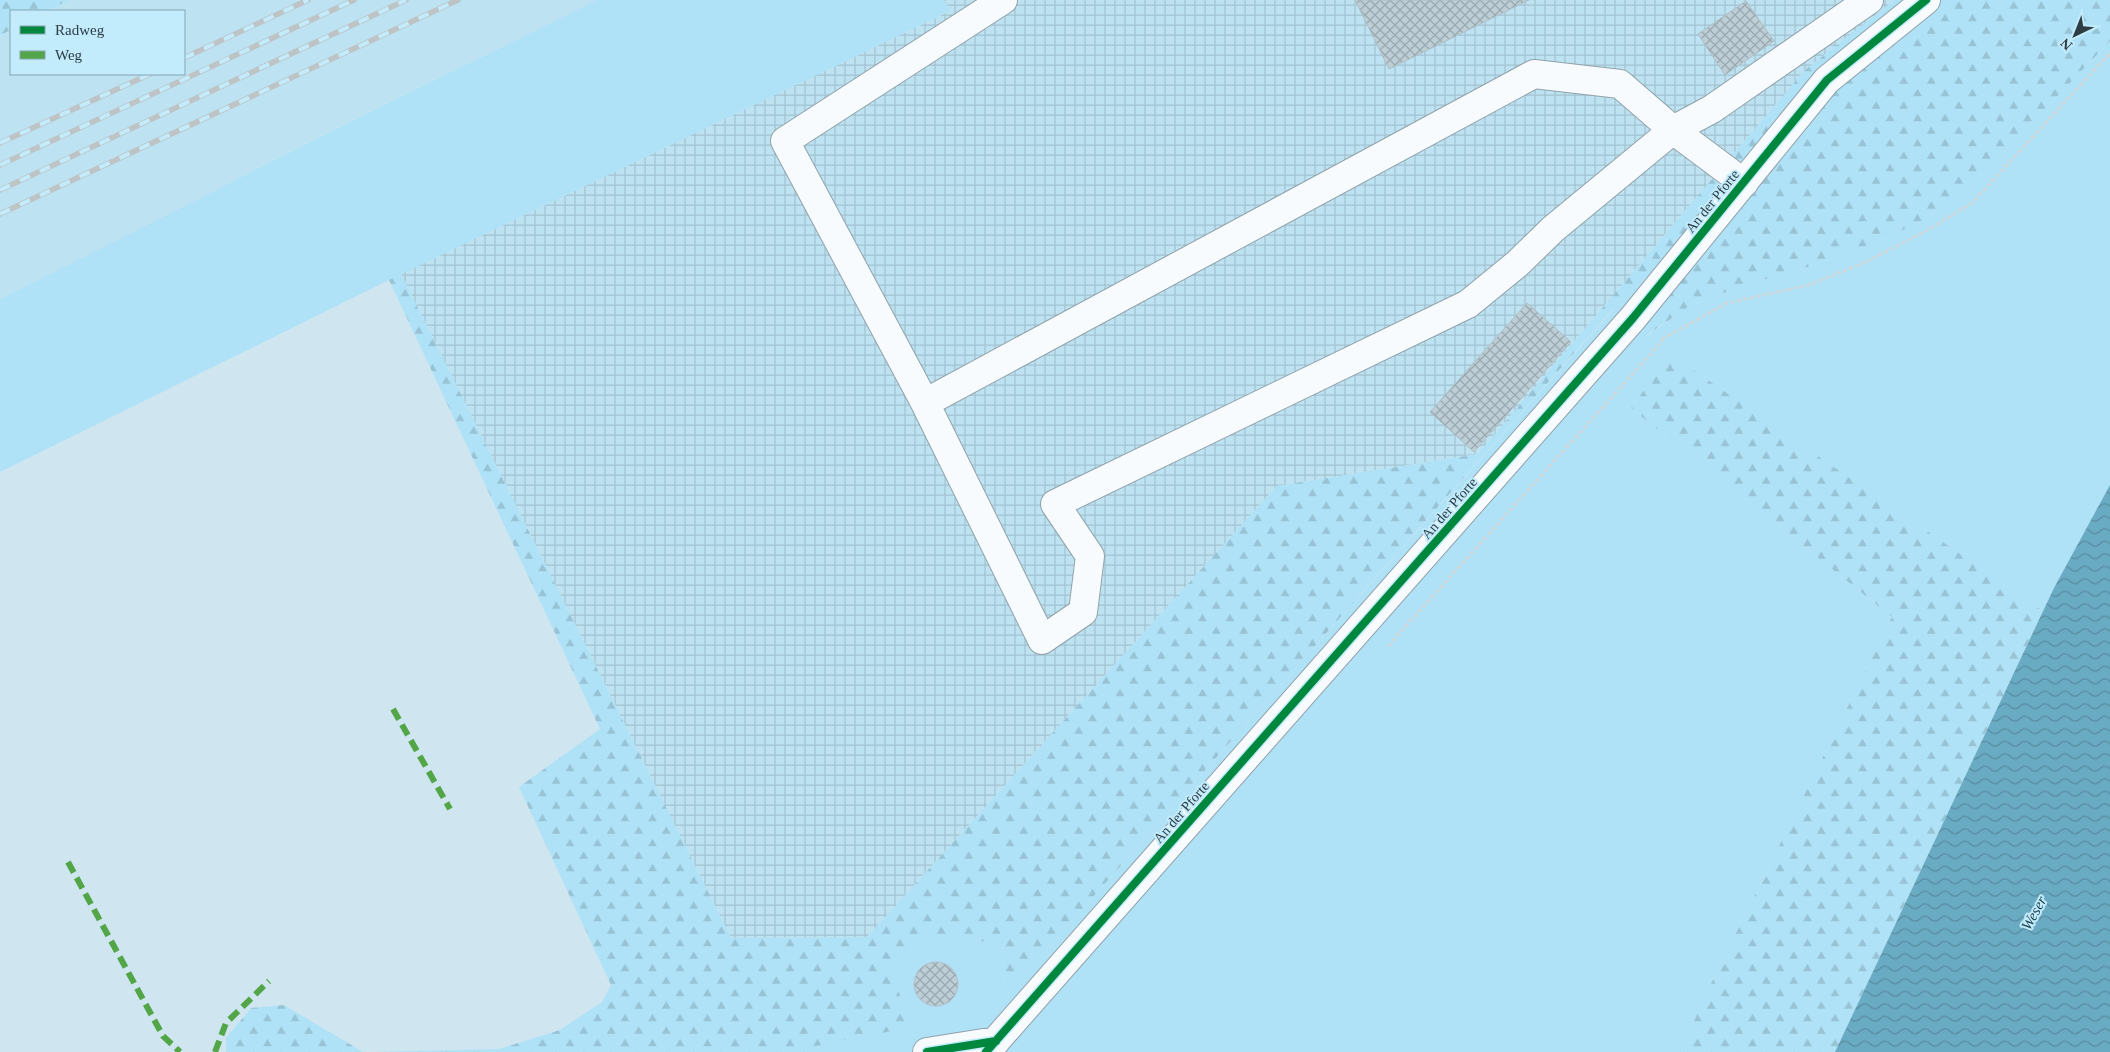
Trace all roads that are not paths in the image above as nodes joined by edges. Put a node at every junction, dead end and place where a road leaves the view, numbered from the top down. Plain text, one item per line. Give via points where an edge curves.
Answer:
1 (1003, 0) edge
2 (1869, 0) edge
3 (1926, 0) edge
4 (1673, 130) junction
5 (1744, 183) junction
6 (924, 402) junction
7 (991, 1047) edge
8 (927, 1052) edge

1 - 6 street via 785,141
2 - 4 street via 1712,109
3 - 5 street, An der Pforte via 1828,80
4 - 5 street
4 - 6 street via 1620,84 1534,74
4 - 6 street via 1468,304 1055,504 1090,556 1083,612 1042,640
5 - 7 street, An der Pforte via 1633,318
7 - 8 street, An der Pforte

